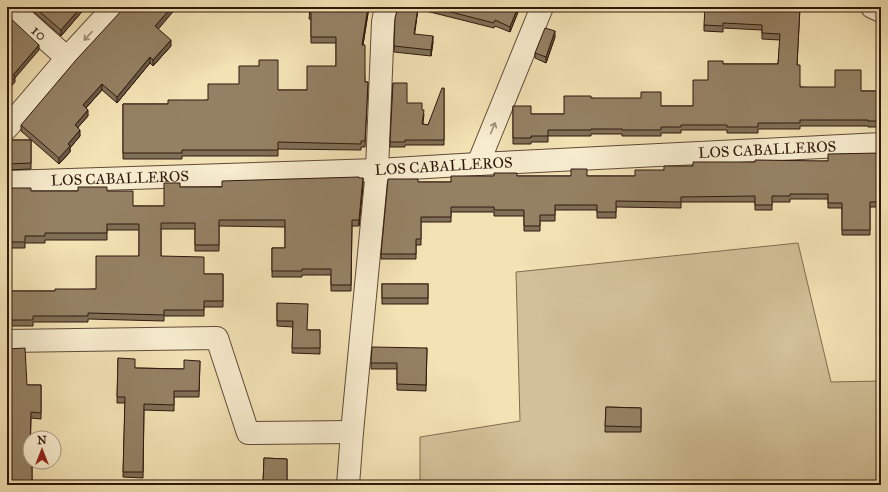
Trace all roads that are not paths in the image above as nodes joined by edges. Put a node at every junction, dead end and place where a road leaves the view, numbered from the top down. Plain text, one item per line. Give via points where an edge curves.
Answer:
1 (10, 7) edge
2 (114, 7) edge
3 (386, 7) edge
4 (542, 7) edge
5 (872, 7) edge
6 (881, 11) edge
7 (68, 58) junction
8 (7, 128) edge
9 (881, 144) edge
10 (478, 164) junction
11 (378, 170) junction
12 (7, 182) edge
13 (7, 341) edge
14 (352, 432) junction
15 (348, 485) edge

1 - 7 street, 10
2 -> 7 street
3 - 11 street via 383,22
10 -> 4 street
5 - 6 street
7 - 8 street
9 - 10 street, LOS CABALLEROS
10 - 11 street, LOS CABALLEROS
11 - 12 street, LOS CABALLEROS
11 - 14 street
13 - 14 street via 217,338 248,433
14 - 15 street

